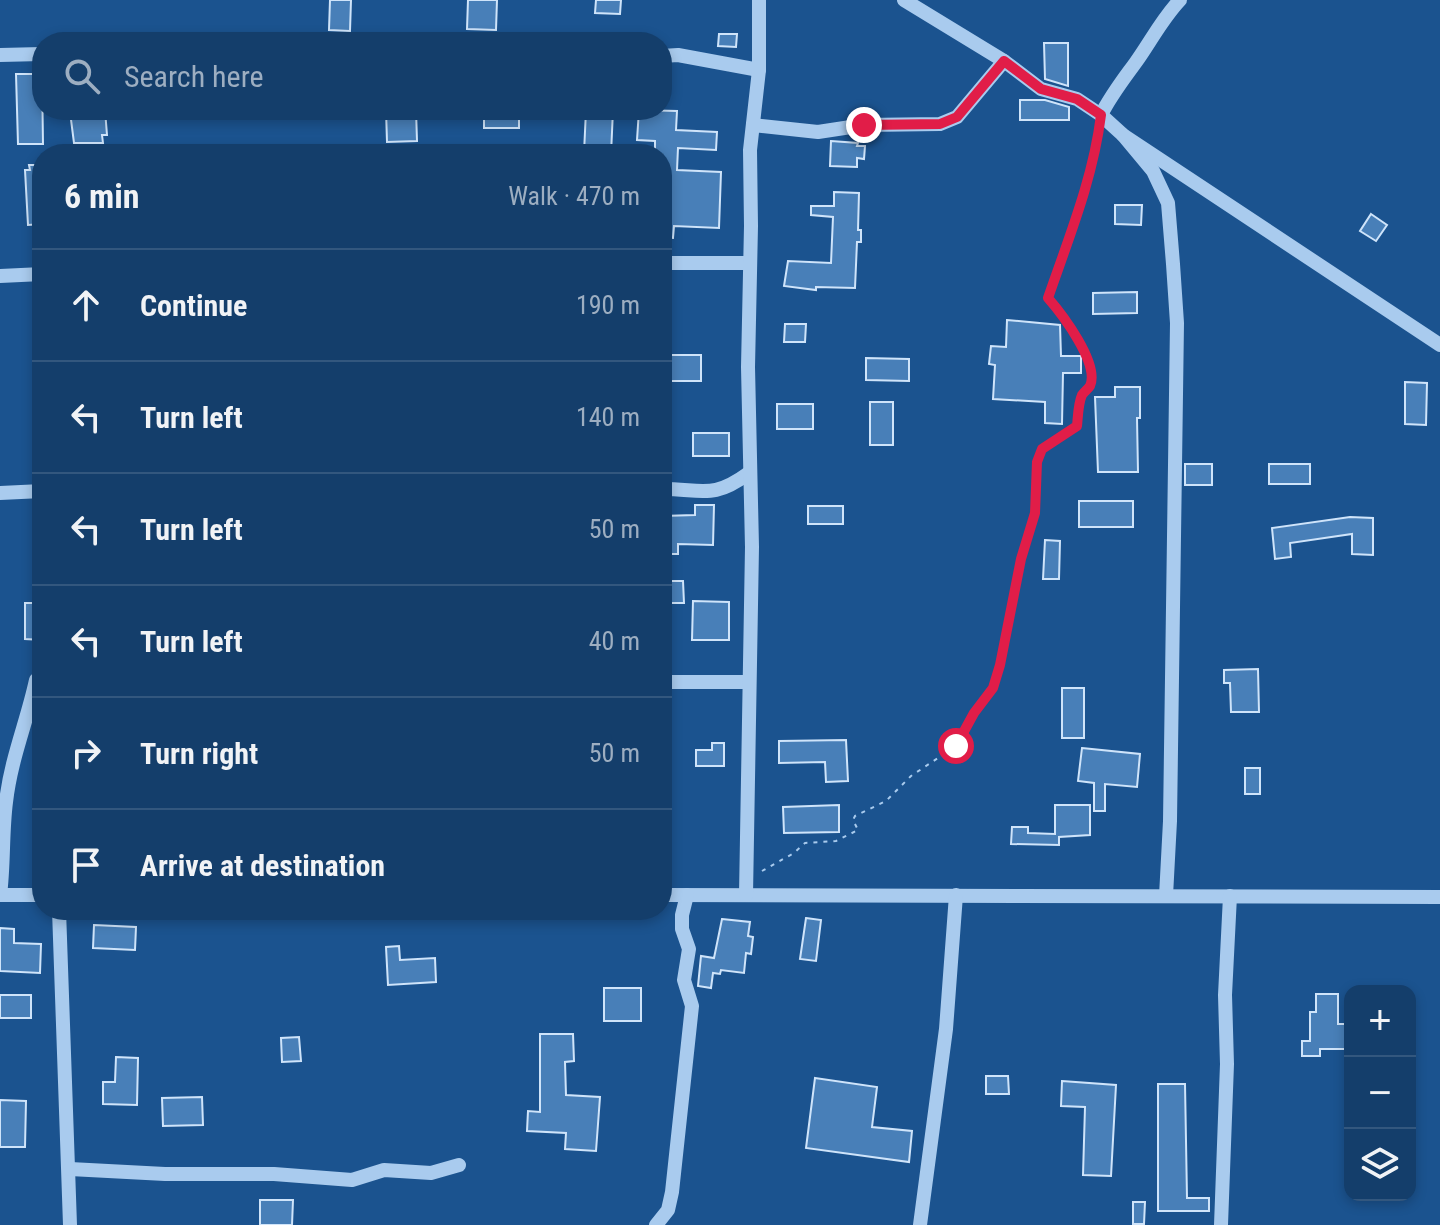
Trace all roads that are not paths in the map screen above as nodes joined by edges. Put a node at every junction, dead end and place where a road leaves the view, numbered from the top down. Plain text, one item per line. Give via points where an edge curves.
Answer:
1 (759, 0) edge
2 (904, 0) edge
3 (1180, 0) edge
4 (32, 54) edge
5 (0, 55) edge
6 (672, 55) edge
7 (1004, 61) junction
8 (759, 70) junction
9 (1101, 115) junction
10 (753, 125) junction
11 (1123, 135) junction
12 (672, 263) edge
13 (750, 263) junction
14 (32, 274) edge
15 (0, 276) edge
16 (1440, 345) edge
17 (749, 473) junction
18 (672, 490) edge
19 (32, 491) edge
20 (0, 493) edge
21 (672, 682) edge
22 (748, 682) junction
23 (32, 698) edge
24 (0, 895) edge
25 (32, 895) edge
26 (672, 895) edge
27 (687, 895) junction
28 (746, 895) junction
29 (956, 895) junction
30 (1166, 896) junction
31 (1230, 896) junction
32 (1440, 897) edge
33 (59, 920) edge
34 (459, 1165) dead end
35 (70, 1169) junction
36 (70, 1225) edge
37 (656, 1225) edge
38 (920, 1225) edge
39 (1221, 1225) edge

1 - 8 street
2 - 7 street
3 - 9 street
4 - 5 street
6 - 8 street
7 - 9 street via 1041,89 1077,99
7 - 10 street via 957,117 940,124 818,132
8 - 10 street
9 - 11 street
10 - 13 street
11 - 16 street
11 - 30 street via 1153,171 1168,203 1177,323
12 - 13 street
13 - 17 street
14 - 15 street
17 - 18 street via 713,493
17 - 22 street
19 - 20 street
21 - 22 street
22 - 28 street
23 - 24 street via 16,744 6,800
24 - 25 street
26 - 27 street
27 - 28 street
27 - 37 street via 682,915 689,949 684,980 692,1006 672,1192 668,1210
28 - 29 street
29 - 30 street
29 - 38 street via 943,1057
30 - 31 street
31 - 32 street
31 - 39 street
33 - 35 street
34 - 35 street via 431,1173 384,1170 352,1180
35 - 36 street

